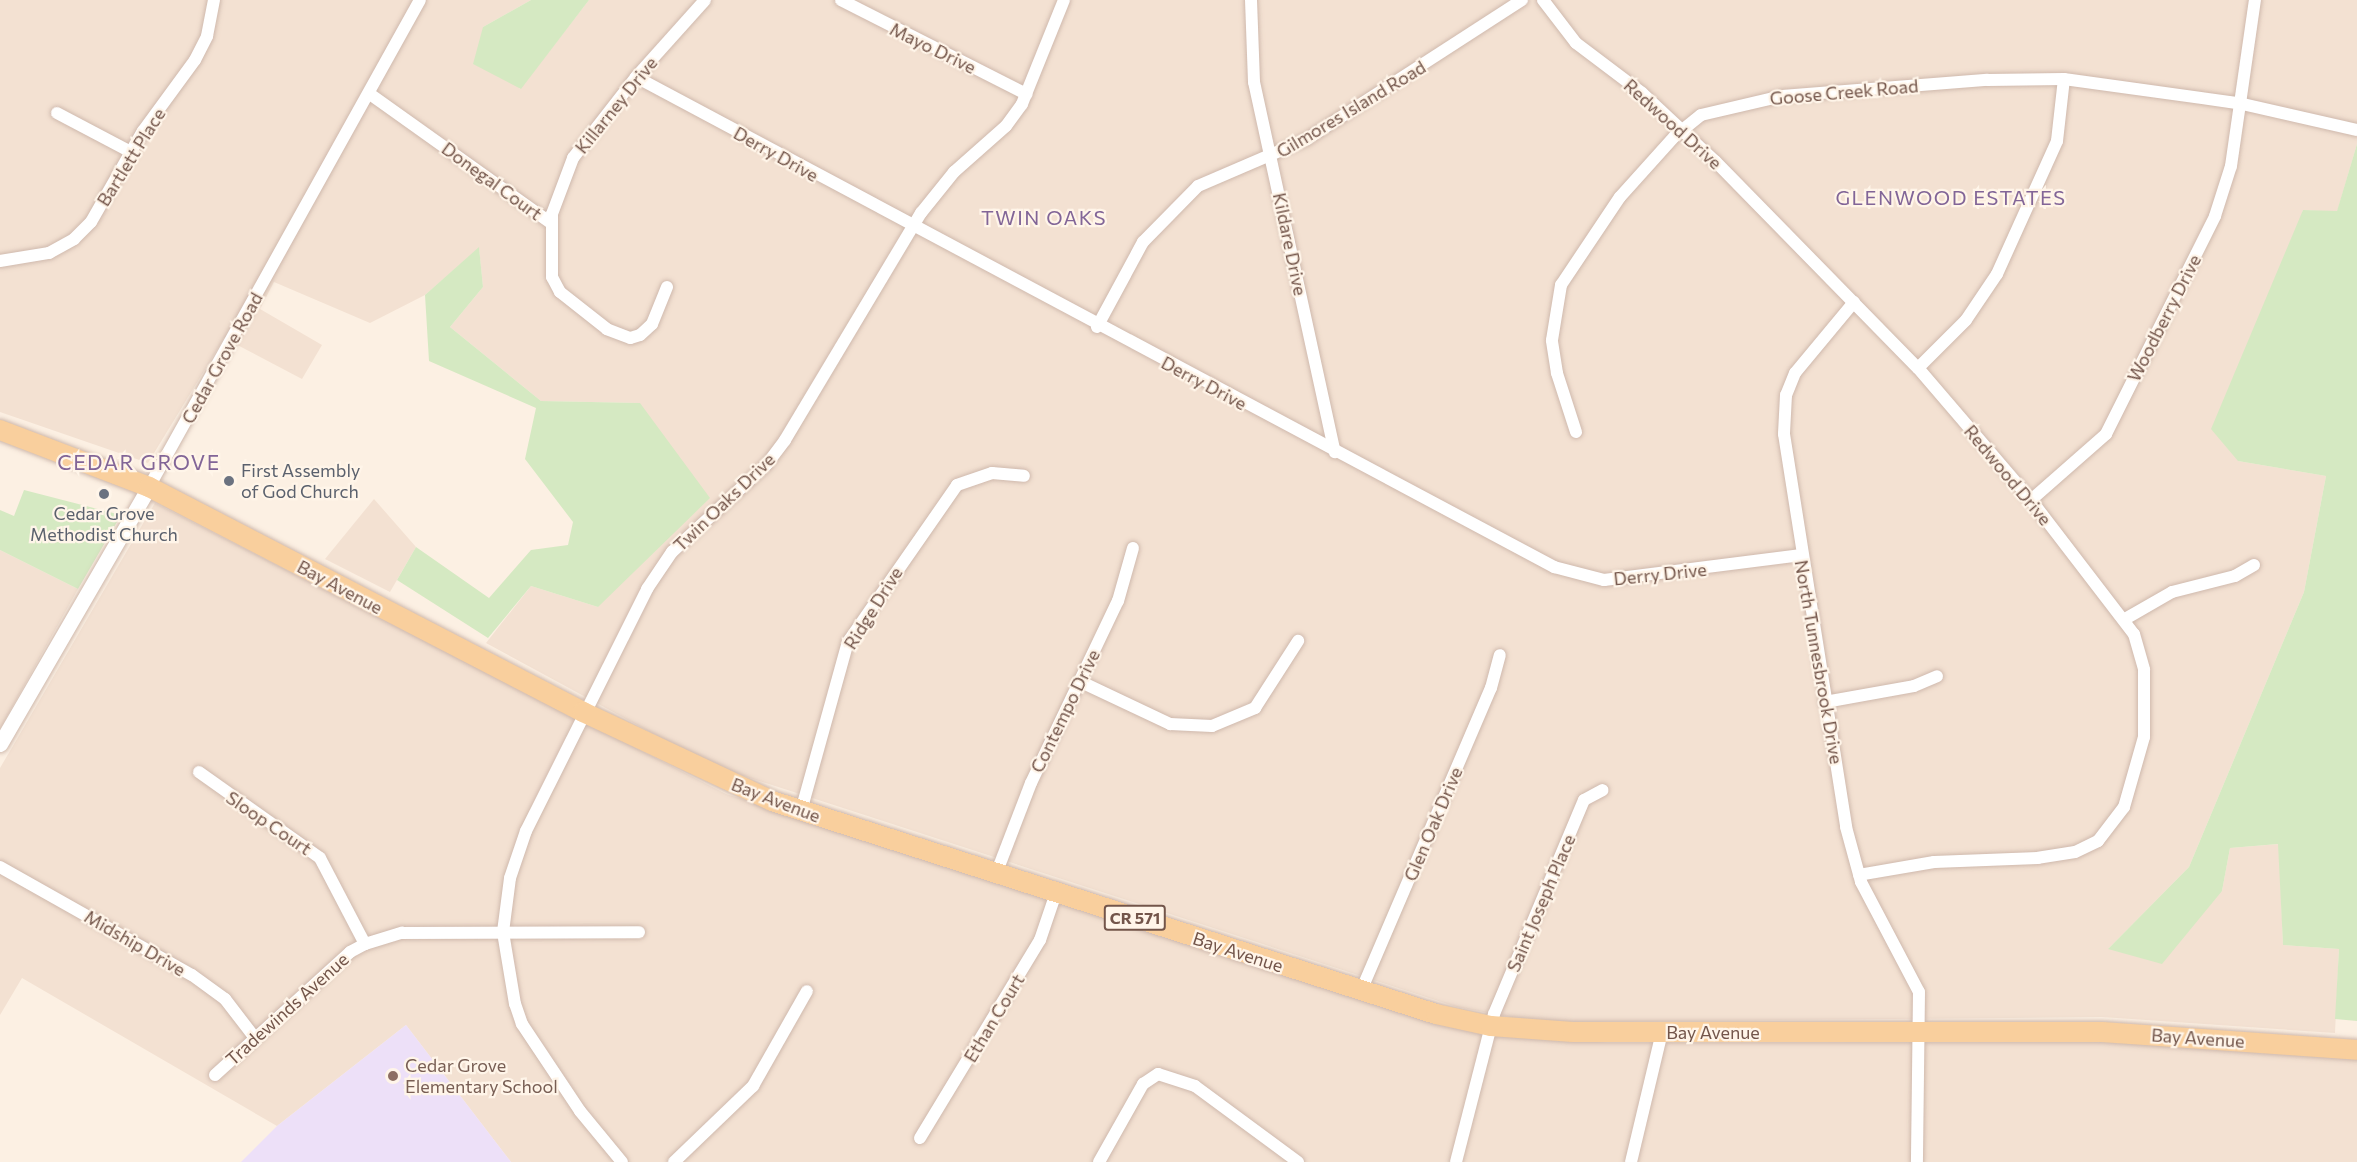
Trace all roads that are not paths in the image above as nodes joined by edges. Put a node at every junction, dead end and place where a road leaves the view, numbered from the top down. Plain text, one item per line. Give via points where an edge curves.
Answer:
1 (214, 0) edge
2 (420, 0) edge
3 (705, 0) edge
4 (841, 0) edge
5 (1064, 0) edge
6 (1251, 0) edge
7 (1522, 0) edge
8 (1543, 0) edge
9 (2255, 0) edge
10 (636, 77) junction
11 (2064, 80) junction
12 (370, 94) junction
13 (1026, 94) junction
14 (2238, 103) junction
15 (57, 113) dead end
16 (1683, 130) junction
17 (2357, 130) edge
18 (131, 152) junction
19 (1271, 157) junction
20 (551, 224) junction
21 (913, 228) junction
22 (0, 261) edge
23 (667, 287) dead end
24 (1854, 302) junction
25 (1097, 327) junction
26 (1918, 368) junction
27 (0, 430) edge
28 (1576, 432) dead end
29 (1335, 452) junction
30 (1024, 476) dead end
31 (149, 487) junction
32 (2031, 500) junction
33 (1133, 548) dead end
34 (1800, 555) junction
35 (2254, 565) dead end
36 (2125, 619) junction
37 (1298, 641) dead end
38 (1500, 655) dead end
39 (1937, 676) dead end
40 (1079, 681) junction
41 (1825, 702) junction
42 (583, 712) junction
43 (0, 744) edge
44 (199, 772) dead end
45 (1603, 790) dead end
46 (801, 811) junction
47 (0, 867) edge
48 (996, 874) junction
49 (1859, 875) junction
50 (1056, 893) junction
51 (503, 932) junction
52 (639, 932) dead end
53 (365, 944) junction
54 (807, 992) dead end
55 (1361, 992) junction
56 (1491, 1026) junction
57 (1920, 1030) junction
58 (1662, 1032) junction
59 (255, 1038) junction
60 (2357, 1050) edge
61 (215, 1075) dead end
62 (920, 1138) dead end
63 (622, 1162) edge
64 (674, 1162) edge
65 (1099, 1162) edge
66 (1298, 1162) edge
67 (1456, 1162) edge
68 (1631, 1162) edge
69 (1917, 1162) edge

1 - 18 street, Bartlett Place via 207,36 195,60
2 - 12 street, Cedar Grove Road
3 - 10 street, Killarney Drive
4 - 13 street, Mayo Drive
5 - 13 street, Twin Oaks Drive
6 - 19 street, Kildare Drive via 1254,82
7 - 19 street, Gilmores Island Road via 1307,139
8 - 16 street, Redwood Drive via 1576,43
9 - 14 street, Woodberry Drive
10 - 20 street, Killarney Drive via 573,158 560,185
10 - 21 street, Derry Drive
11 - 14 street, Goose Creek Road
11 - 16 street, Goose Creek Road via 1987,80 1782,96 1728,105 1701,116
11 - 26 street via 2057,141 1997,274 1966,320
12 - 20 street, Donegal Court
12 - 31 street, Cedar Grove Road
13 - 21 street, Twin Oaks Drive via 1006,126 954,172
14 - 17 street, Goose Creek Road
14 - 32 street, Woodberry Drive via 2231,166 2215,216 2106,434
15 - 18 street
16 - 24 street, Redwood Drive
16 - 28 street, Goose Creek Road via 1620,197 1561,285 1552,340 1557,373
18 - 22 street, Bartlett Place via 91,222 74,239 49,253
19 - 25 street, Gilmores Island Road via 1198,186 1170,211 1143,242
19 - 29 street, Kildare Drive
20 - 23 street, Donegal Court via 549,261 556,285 579,310 607,329 630,338 640,335 651,324
21 - 25 street, Derry Drive
21 - 42 street, Twin Oaks Drive via 785,440 767,464 672,552 627,624
24 - 26 street, Redwood Drive
24 - 34 street, North Tunnesbrook Drive via 1795,373 1786,395 1784,434
25 - 29 street, Derry Drive
26 - 32 street, Redwood Drive
27 - 31 main road, Bay Avenue / CR 571
29 - 34 street, Derry Drive via 1576,576 1604,580 1693,572
30 - 46 street, Ridge Drive via 992,473 957,484 848,642
31 - 42 main road, Bay Avenue / CR 571
31 - 43 street, Cedar Grove Road
32 - 36 street, Redwood Drive
33 - 40 street, Contempo Drive via 1131,569
34 - 41 street, North Tunnesbrook Drive
35 - 36 street via 2235,576 2172,592
36 - 49 street, Redwood Drive via 2144,670 2144,737 2124,807 2098,841 2075,852 2037,858 1934,862
37 - 40 street via 1255,708 1235,720 1212,726 1170,724
38 - 55 street, Glen Oak Drive via 1491,688
39 - 41 street via 1914,686
40 - 48 street, Contempo Drive via 1031,783
41 - 49 street, North Tunnesbrook Drive
42 - 46 main road, Bay Avenue / CR 571 via 679,761
42 - 51 street, Twin Oaks Drive via 526,831 510,878
44 - 53 street, Sloop Court via 320,858
45 - 56 street, Saint Joseph Place via 1584,800
46 - 48 main road, Bay Avenue / CR 571
47 - 59 street, Midship Drive via 192,975 225,999
48 - 50 main road, Bay Avenue / CR 571
49 - 57 street, North Tunnesbrook Drive via 1919,992
50 - 55 main road, Bay Avenue / CR 571
50 - 62 street, Ethan Court via 1040,940
51 - 52 street, Tradewinds Avenue
51 - 53 street, Tradewinds Avenue via 402,933
51 - 63 street, Twin Oaks Drive via 508,979 522,1024 580,1111
53 - 59 street, Tradewinds Avenue via 350,952
54 - 64 street via 753,1086
55 - 56 main road, Bay Avenue / CR 571
56 - 58 main road, Bay Avenue / CR 571 via 1573,1032
56 - 67 street, Saint Joseph Place
57 - 58 main road, Bay Avenue / CR 571
57 - 60 main road, Bay Avenue / CR 571 via 2102,1032
57 - 69 street, North Tunnesbrook Drive
58 - 68 street
59 - 61 street, Tradewinds Avenue
65 - 66 street via 1143,1084 1158,1074 1196,1086

